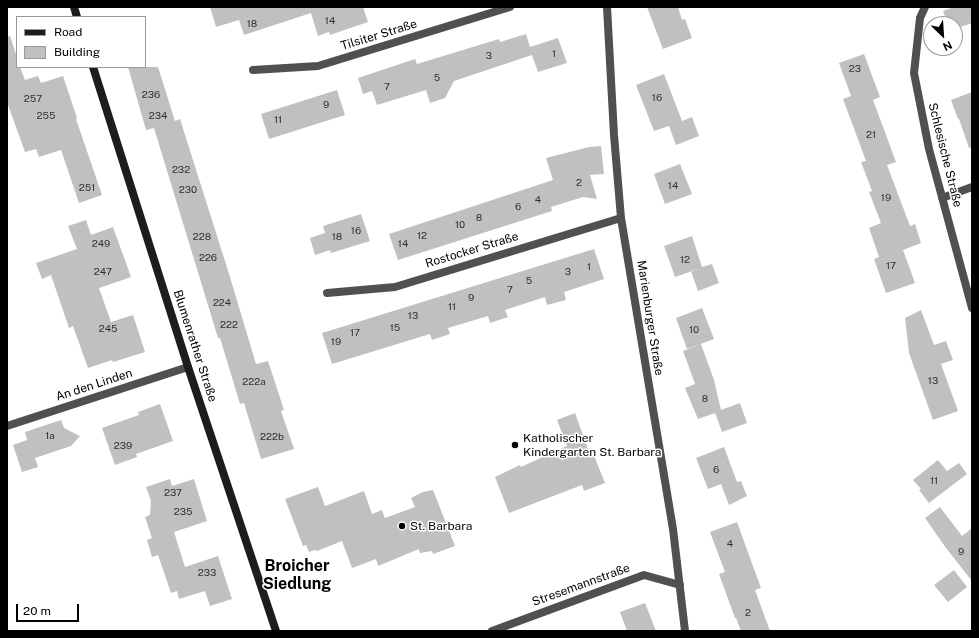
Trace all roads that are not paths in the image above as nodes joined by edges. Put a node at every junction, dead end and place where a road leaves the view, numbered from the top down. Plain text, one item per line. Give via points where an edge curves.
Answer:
1 (510, 7) edge
2 (607, 7) edge
3 (925, 7) edge
4 (93, 68) edge
5 (253, 70) dead end
6 (972, 187) edge
7 (942, 198) junction
8 (621, 218) junction
9 (328, 293) dead end
10 (972, 308) edge
11 (188, 367) junction
12 (7, 426) edge
13 (680, 585) junction
14 (276, 631) edge
15 (492, 631) edge
16 (685, 631) edge

1 - 5 street, Tilsiter Straße via 318,66
2 - 8 street, Marienburger Straße
3 - 7 street, Schlesische Straße via 920,18 914,73
4 - 11 street, Blumenrather Straße
6 - 7 street
7 - 10 street, Schlesische Straße
8 - 9 street, Rostocker Straße via 395,287
8 - 13 street, Marienburger Straße
11 - 12 street, An den Linden
11 - 14 street, Blumenrather Straße
13 - 15 street, Stresemannstraße via 644,575
13 - 16 street, Marienburger Straße

